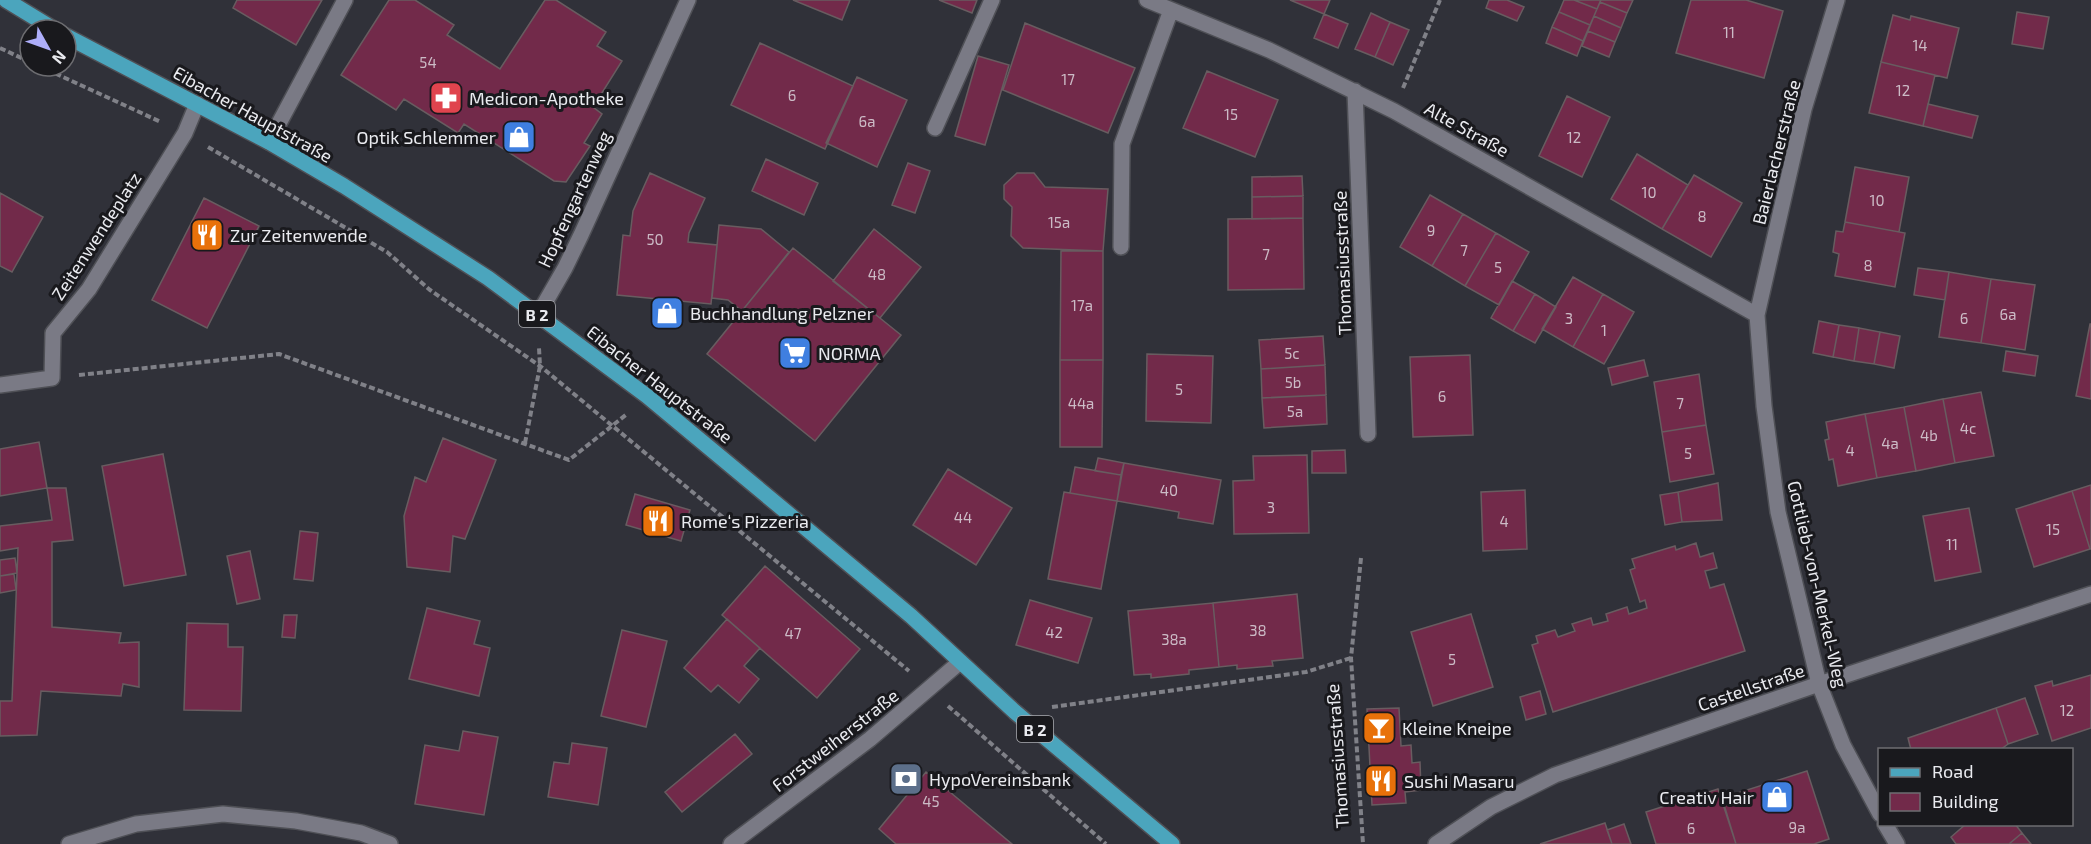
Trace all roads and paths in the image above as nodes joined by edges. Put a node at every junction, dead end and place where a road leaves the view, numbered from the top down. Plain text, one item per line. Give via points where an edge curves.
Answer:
1 (6, 0) edge
2 (345, 0) edge
3 (688, 0) edge
4 (992, 0) edge
5 (1147, 0) edge
6 (1440, 0) edge
7 (1837, 0) edge
8 (1171, 10) junction
9 (35, 18) edge
10 (78, 42) edge
11 (0, 48) edge
12 (18, 56) edge
13 (65, 78) edge
14 (1355, 91) junction
15 (197, 104) junction
16 (1394, 111) junction
17 (935, 128) dead end
18 (185, 133) junction
19 (269, 142) junction
20 (1121, 247) dead end
21 (538, 315) junction
22 (1757, 315) junction
23 (540, 366) junction
24 (52, 378) junction
25 (0, 385) edge
26 (647, 396) junction
27 (613, 425) junction
28 (1368, 434) dead end
29 (525, 443) junction
30 (1361, 558) dead end
31 (2091, 594) edge
32 (1351, 658) junction
33 (960, 662) junction
34 (1820, 684) junction
35 (930, 689) junction
36 (1015, 712) junction
37 (1878, 810) edge
38 (1886, 826) edge
39 (69, 844) edge
40 (390, 844) edge
41 (731, 844) edge
42 (1106, 844) edge
43 (1172, 844) edge
44 (1363, 844) edge
45 (1436, 844) edge
46 (1897, 844) edge

1 - 9 main road
2 - 19 street
3 - 21 street, Hopfengartenweg via 569,260
4 - 17 street
5 - 8 street, Alte Straße
6 - 16 path
7 - 22 street, Baierlacherstraße via 1804,109
8 - 14 street, Alte Straße
8 - 20 street via 1122,144
10 - 15 main road, Eibacher Hauptstraße / B 2
11 - 12 path
13 - 18 path
14 - 16 street, Alte Straße
14 - 28 street, Thomasiusstraße
15 - 18 street, Zeitenwendeplatz
15 - 19 main road, Eibacher Hauptstraße / B 2
16 - 22 street, Alte Straße
18 - 23 path via 387,252 430,290
18 - 24 street, Zeitenwendeplatz via 89,289 53,333
19 - 21 main road, Eibacher Hauptstraße / B 2 via 488,278
21 - 26 main road, Eibacher Hauptstraße / B 2
22 - 34 street, Gottlieb-von-Merkel-Weg via 1778,512
23 - 27 path
23 - 29 path
24 - 25 street
24 - 29 path via 279,354
26 - 27 path
26 - 33 main road, Eibacher Hauptstraße / B 2 via 911,616
27 - 29 path via 569,460
27 - 35 path
30 - 32 path, Thomasiusstraße
31 - 34 street, Castellstraße
32 - 36 path via 1306,672
32 - 44 path, Thomasiusstraße
33 - 35 street, Forstweiherstraße
33 - 36 main road, Eibacher Hauptstraße / B 2
34 - 37 street, Gottlieb-von-Merkel-Weg via 1843,746
34 - 45 street, Castellstraße via 1555,775 1491,807
35 - 41 street, Forstweiherstraße
35 - 42 path
36 - 43 main road, Eibacher Hauptstraße / B 2
38 - 46 street
39 - 40 street via 136,824 223,814 361,832

